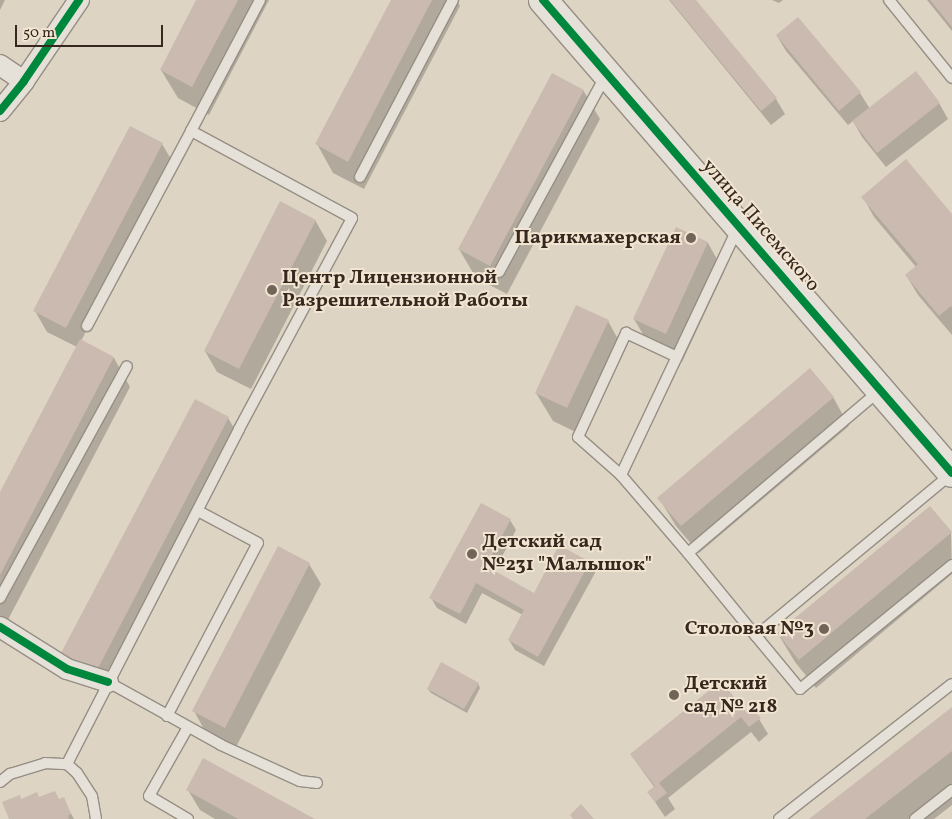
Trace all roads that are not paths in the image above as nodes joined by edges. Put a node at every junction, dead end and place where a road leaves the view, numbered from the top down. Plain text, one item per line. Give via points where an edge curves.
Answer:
1 (79, 0) edge
2 (260, 0) edge
3 (453, 0) edge
4 (543, 0) edge
5 (889, 0) edge
6 (0, 65) edge
7 (607, 74) junction
8 (952, 78) edge
9 (24, 81) junction
10 (0, 111) edge
11 (191, 132) junction
12 (360, 177) dead end
13 (738, 226) junction
14 (499, 272) dead end
15 (87, 326) dead end
16 (677, 357) junction
17 (127, 366) dead end
18 (880, 390) junction
19 (952, 474) edge
20 (621, 475) junction
21 (198, 511) junction
22 (688, 553) junction
23 (952, 565) edge
24 (0, 598) edge
25 (0, 627) edge
26 (756, 636) junction
27 (108, 682) junction
28 (952, 684) edge
29 (167, 716) junction
30 (188, 727) junction
31 (67, 764) junction
32 (0, 782) edge
33 (317, 783) dead end
34 (952, 790) edge
35 (96, 819) edge
36 (188, 819) edge
37 (779, 819) edge
38 (915, 819) edge

1 - 9 street
2 - 11 lane
3 - 12 lane
4 - 7 street, улица Писемского
5 - 8 lane
6 - 9 street
7 - 13 street, улица Писемского
7 - 14 lane
9 - 10 street
11 - 15 lane
11 - 21 lane via 352,218
13 - 16 lane
13 - 18 street, улица Писемского
16 - 20 lane
16 - 20 lane via 626,333 578,438
17 - 24 lane
18 - 19 street, улица Писемского
18 - 22 lane
19 - 26 lane
20 - 22 lane
21 - 27 lane
21 - 29 lane via 258,544
22 - 26 lane
23 - 26 lane via 800,689
25 - 27 street via 67,669
27 - 29 lane
27 - 31 lane
28 - 37 lane
29 - 30 lane
30 - 33 lane via 263,765 300,781
30 - 36 lane via 149,796
31 - 32 lane via 45,763 10,774
31 - 35 lane via 92,796
34 - 38 lane

